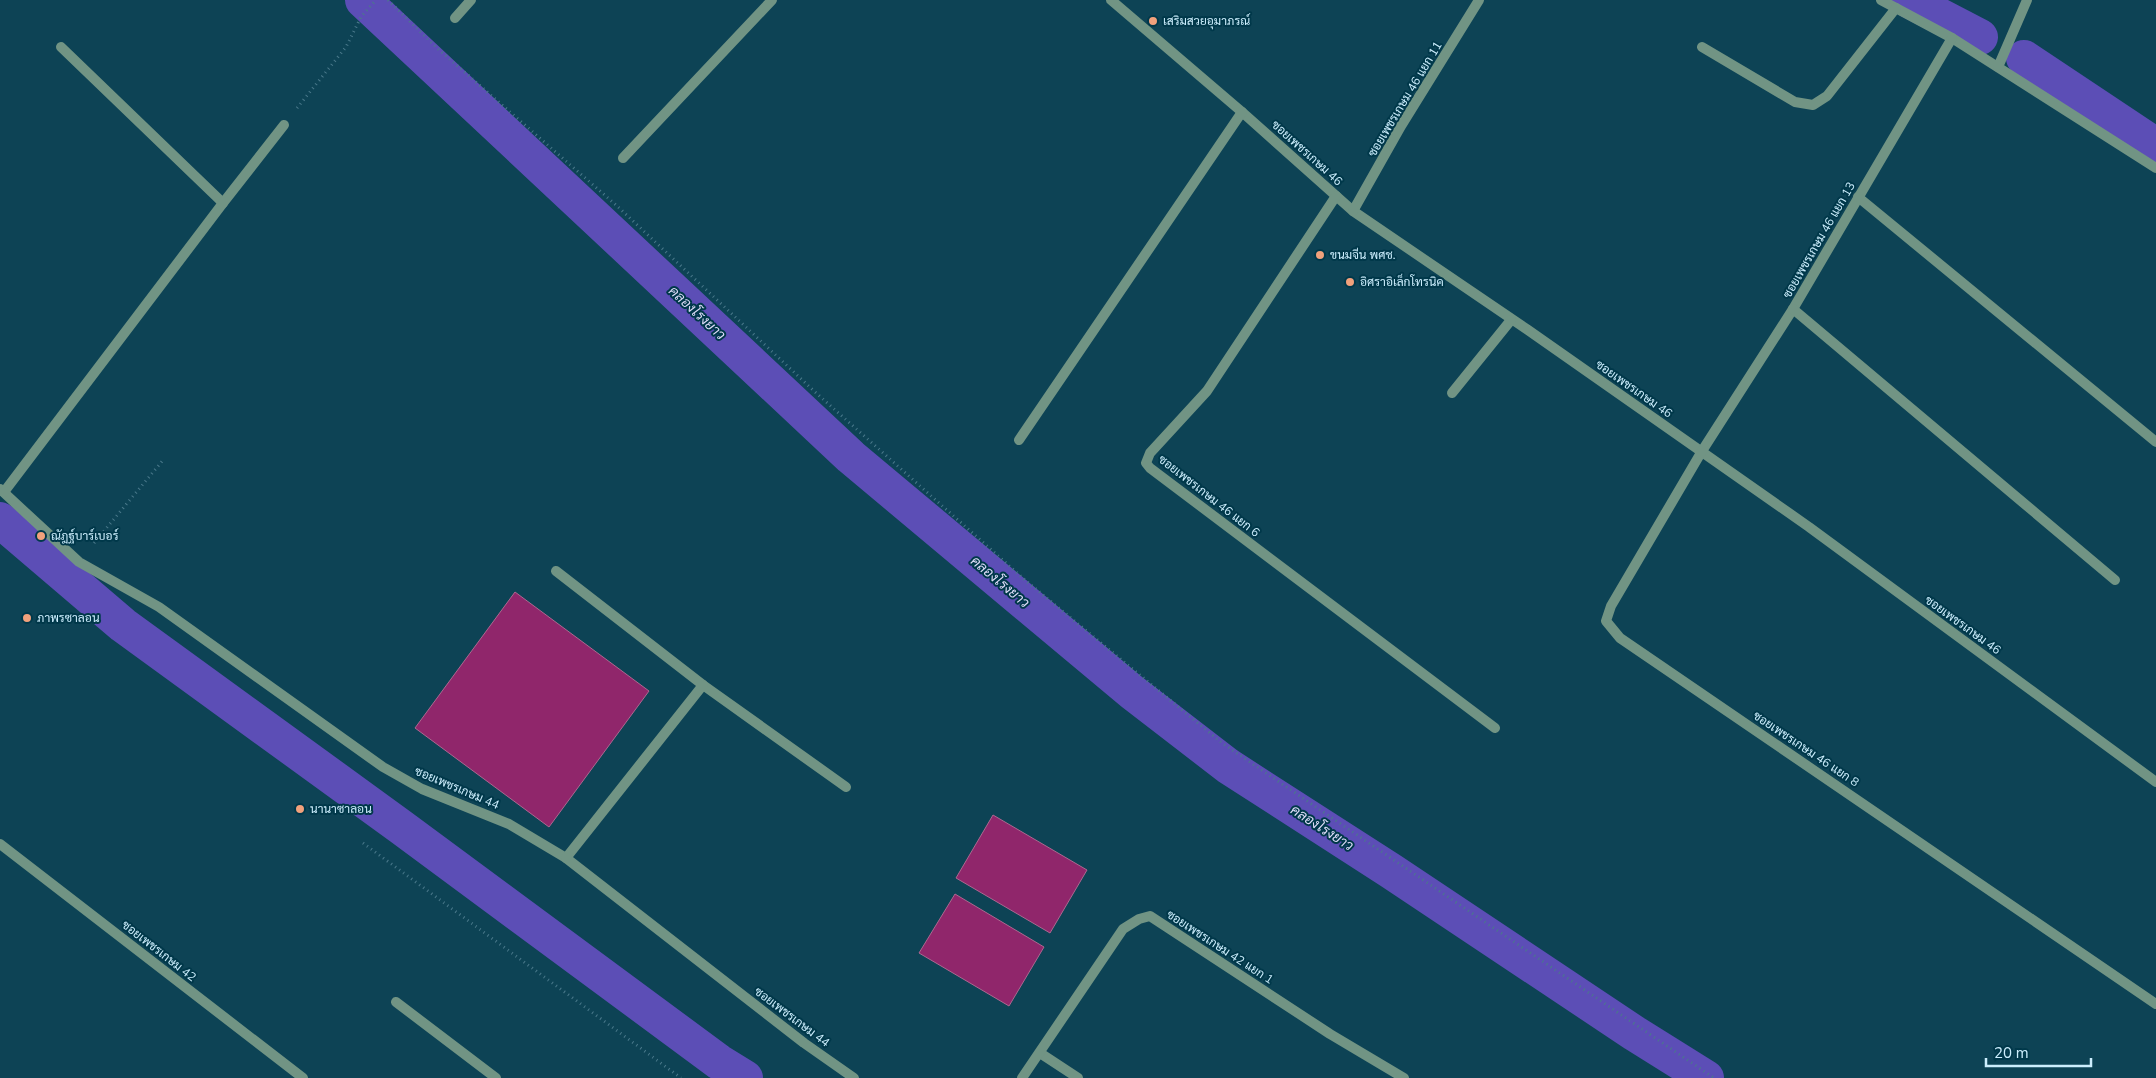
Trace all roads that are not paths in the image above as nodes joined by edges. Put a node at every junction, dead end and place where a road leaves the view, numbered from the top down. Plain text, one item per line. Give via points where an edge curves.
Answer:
1 (471, 0) edge
2 (772, 0) edge
3 (1111, 0) edge
4 (1479, 0) edge
5 (1881, 0) edge
6 (2027, 0) edge
7 (1896, 8) junction
8 (455, 18) dead end
9 (1952, 38) junction
10 (61, 47) dead end
11 (1702, 47) dead end
12 (1998, 66) junction
13 (1242, 112) junction
14 (284, 125) road end
15 (623, 158) dead end
16 (2156, 168) edge
17 (1336, 196) junction
18 (1858, 197) junction
19 (223, 203) junction
20 (1353, 211) junction
21 (1792, 309) junction
22 (1510, 320) junction
23 (1452, 393) dead end
24 (1019, 440) dead end
25 (2156, 442) edge
26 (1702, 451) junction
27 (2, 491) edge
28 (556, 571) dead end
29 (2115, 580) dead end
30 (703, 685) junction
31 (1495, 728) dead end
32 (2156, 782) edge
33 (846, 786) dead end
34 (0, 844) edge
35 (566, 858) junction
36 (396, 1002) dead end
37 (2156, 1004) edge
38 (1040, 1052) junction
39 (303, 1078) edge
40 (496, 1078) edge
41 (854, 1078) edge
42 (1022, 1078) edge
43 (1078, 1078) edge
44 (1404, 1078) edge

1 - 8 street
2 - 15 street
3 - 13 street, ซอยเพชรเกษม 46
4 - 20 street, ซอยเพชรเกษม 46 แยก 11
5 - 7 street
6 - 12 street
7 - 9 street
7 - 11 street via 1827,96 1813,105 1795,102
9 - 12 street
9 - 18 street, ซอยเพชรเกษม 46 แยก 13
10 - 19 street
12 - 16 street
13 - 17 street, ซอยเพชรเกษม 46
13 - 24 street
14 - 19 street
17 - 20 street, ซอยเพชรเกษม 46
17 - 31 street, ซอยเพชรเกษม 46 แยก 6 via 1207,391 1150,454 1146,463
18 - 21 street, ซอยเพชรเกษม 46 แยก 13
18 - 25 street
19 - 27 street
20 - 22 street, ซอยเพชรเกษม 46
21 - 26 street, ซอยเพชรเกษม 46 แยก 13
21 - 29 street
22 - 23 street
22 - 26 street, ซอยเพชรเกษม 46
26 - 32 street, ซอยเพชรเกษม 46
26 - 37 street, ซอยเพชรเกษม 46 แยก 8 via 1611,606 1606,621 1620,638
27 - 35 street, ซอยเพชรเกษม 44 via 79,562 159,608 383,767 422,789 508,824
28 - 30 street
30 - 33 street
30 - 35 street
34 - 39 street, ซอยเพชรเกษม 42
35 - 41 street, ซอยเพชรเกษม 44 via 804,1043
36 - 40 street
38 - 42 street, ซอยเพชรเกษม 42 แยก 1
38 - 43 street
38 - 44 street, ซอยเพชรเกษม 42 แยก 1 via 1123,929 1150,916 1330,1034

